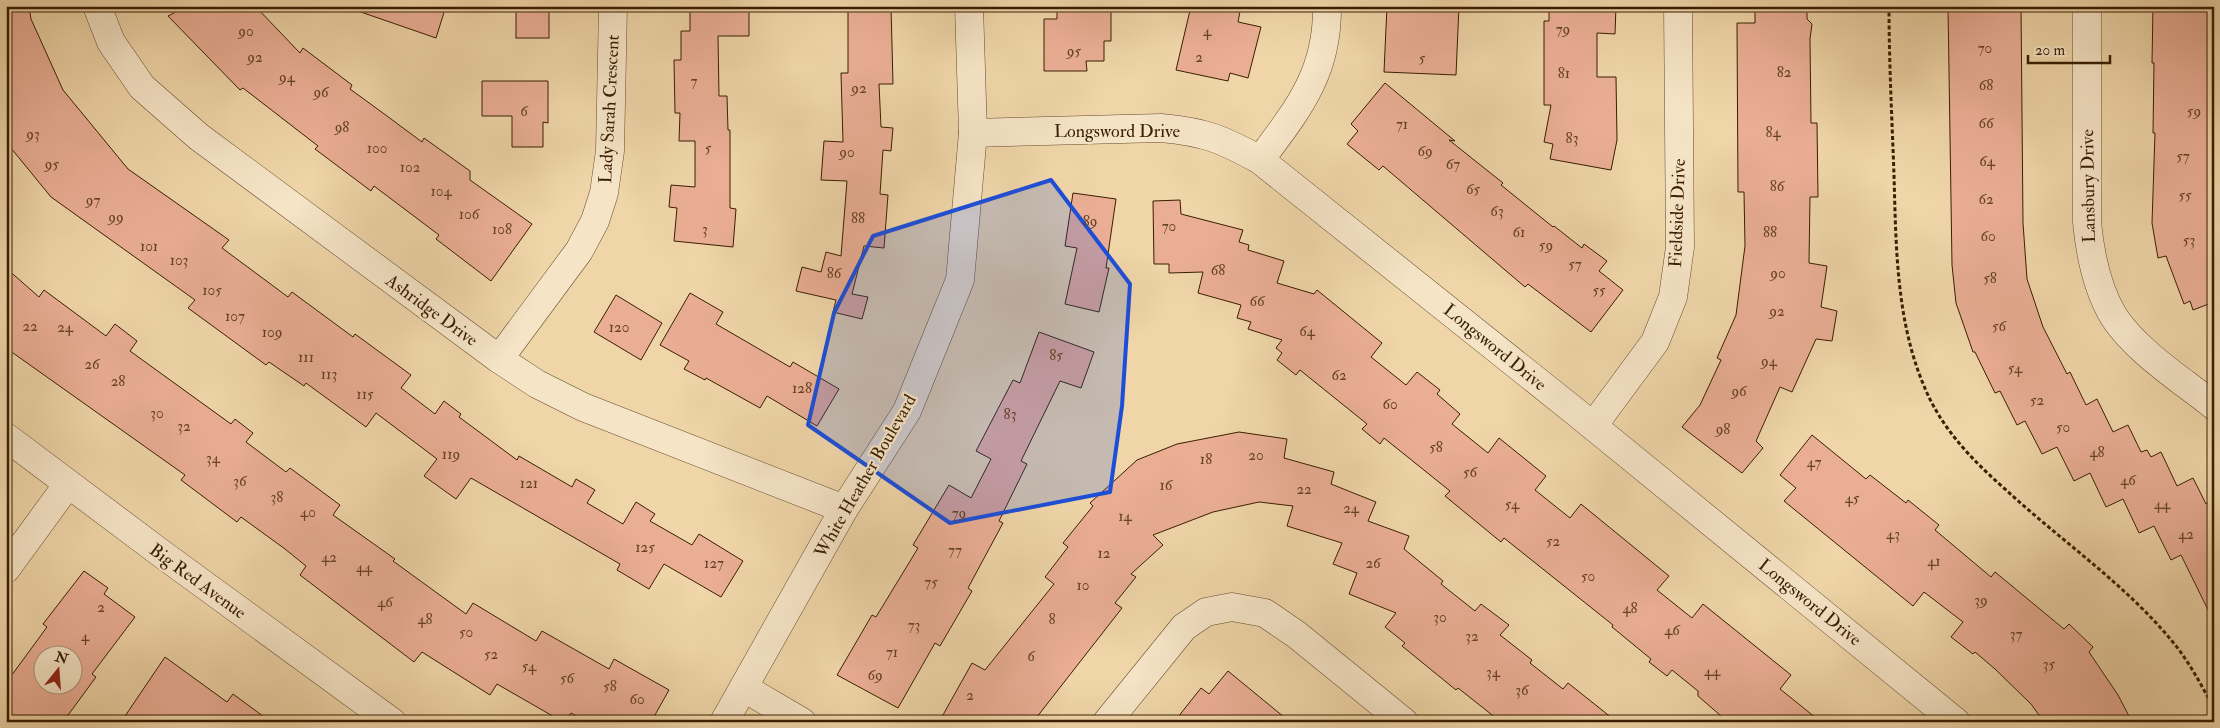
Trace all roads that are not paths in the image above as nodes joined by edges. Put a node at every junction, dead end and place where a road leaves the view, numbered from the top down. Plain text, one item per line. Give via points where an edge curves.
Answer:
1 (97, 6) edge
2 (614, 6) edge
3 (969, 6) edge
4 (1327, 6) edge
5 (1678, 6) edge
6 (2087, 6) edge
7 (973, 133) junction
8 (1260, 160) junction
9 (499, 359) junction
10 (2214, 406) edge
11 (1594, 426) junction
12 (6, 437) edge
13 (68, 484) junction
14 (844, 508) junction
15 (6, 569) edge
16 (744, 688) junction
17 (392, 722) edge
18 (724, 722) edge
19 (802, 722) edge
20 (1108, 722) edge
21 (1404, 722) edge
22 (1956, 722) edge

1 - 9 street, Ashridge Drive via 111,42 142,87 198,137
2 - 9 street, Lady Sarah Crescent via 610,151 604,193 595,221 579,251
3 - 7 street, White Heather Boulevard
4 - 8 street via 1327,32 1315,77 1301,104
5 - 11 street, Fieldside Drive via 1680,247 1673,296 1654,342
6 - 10 street, Lansbury Drive via 2087,222 2089,250 2101,288 2115,317 2145,351
7 - 8 street, Longsword Drive via 1186,130 1210,135
7 - 14 street, White Heather Boulevard via 960,280 907,411
8 - 11 street, Longsword Drive
9 - 14 street, Ashridge Drive via 537,384 583,407
11 - 22 street, Longsword Drive
12 - 13 street, Big Red Avenue
13 - 15 street
13 - 17 street, Big Red Avenue
14 - 16 street, White Heather Boulevard
16 - 18 street, White Heather Boulevard
16 - 19 street
20 - 21 street via 1184,627 1206,612 1232,607 1265,613 1297,634

